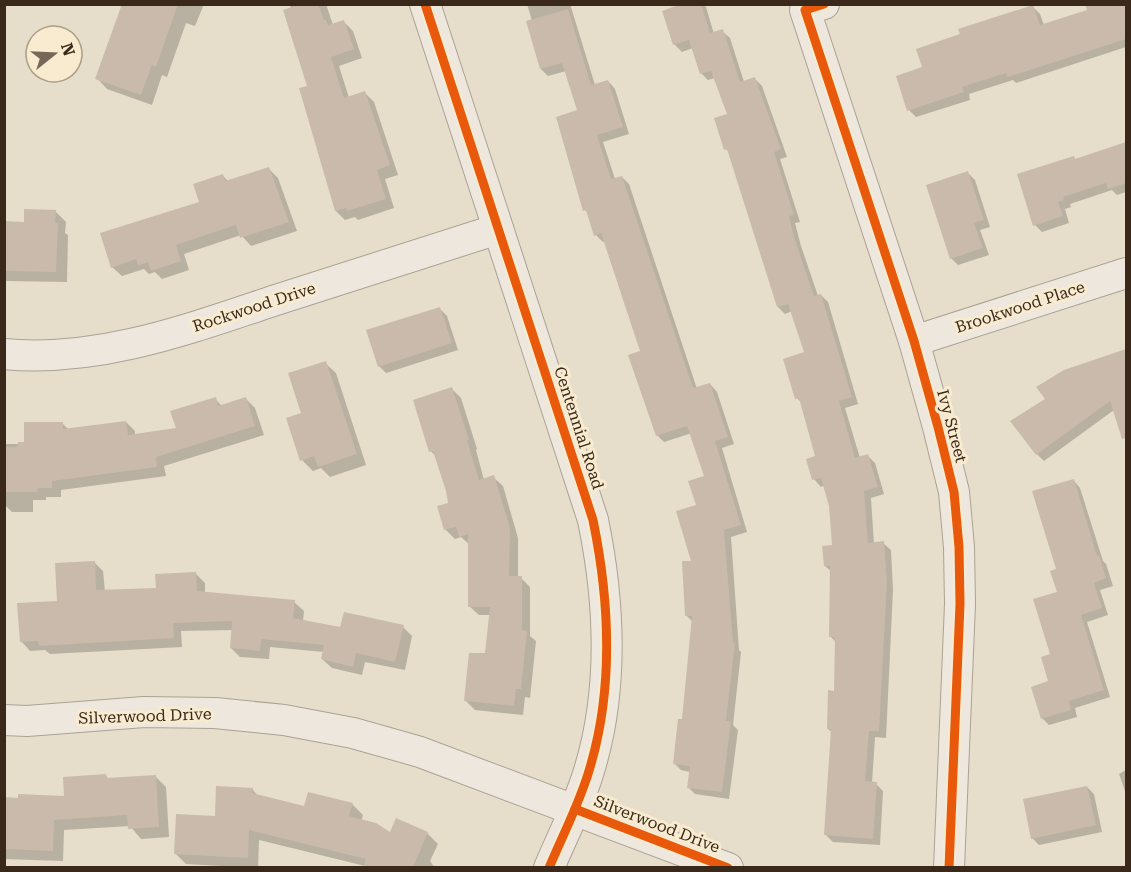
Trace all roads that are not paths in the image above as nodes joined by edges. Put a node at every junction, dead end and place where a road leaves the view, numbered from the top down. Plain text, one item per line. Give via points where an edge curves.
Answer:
1 (425, 4) edge
2 (815, 8) edge
3 (498, 229) junction
4 (1126, 273) edge
5 (914, 341) junction
6 (4, 354) edge
7 (4, 720) edge
8 (575, 809) junction
9 (549, 867) edge
10 (728, 867) edge
11 (949, 867) edge

1 - 3 street, Centennial Road
2 - 5 street, Ivy Street
3 - 6 street, Rockwood Drive via 158,338 99,350
3 - 8 street, Centennial Road via 593,520 603,566 606,679 588,774
4 - 5 street, Brookwood Place
5 - 11 street, Ivy Street via 954,492 959,547
7 - 8 street, Silverwood Drive via 144,712 284,720 353,733 420,752
8 - 9 street, Centennial Road
8 - 10 street, Silverwood Drive

